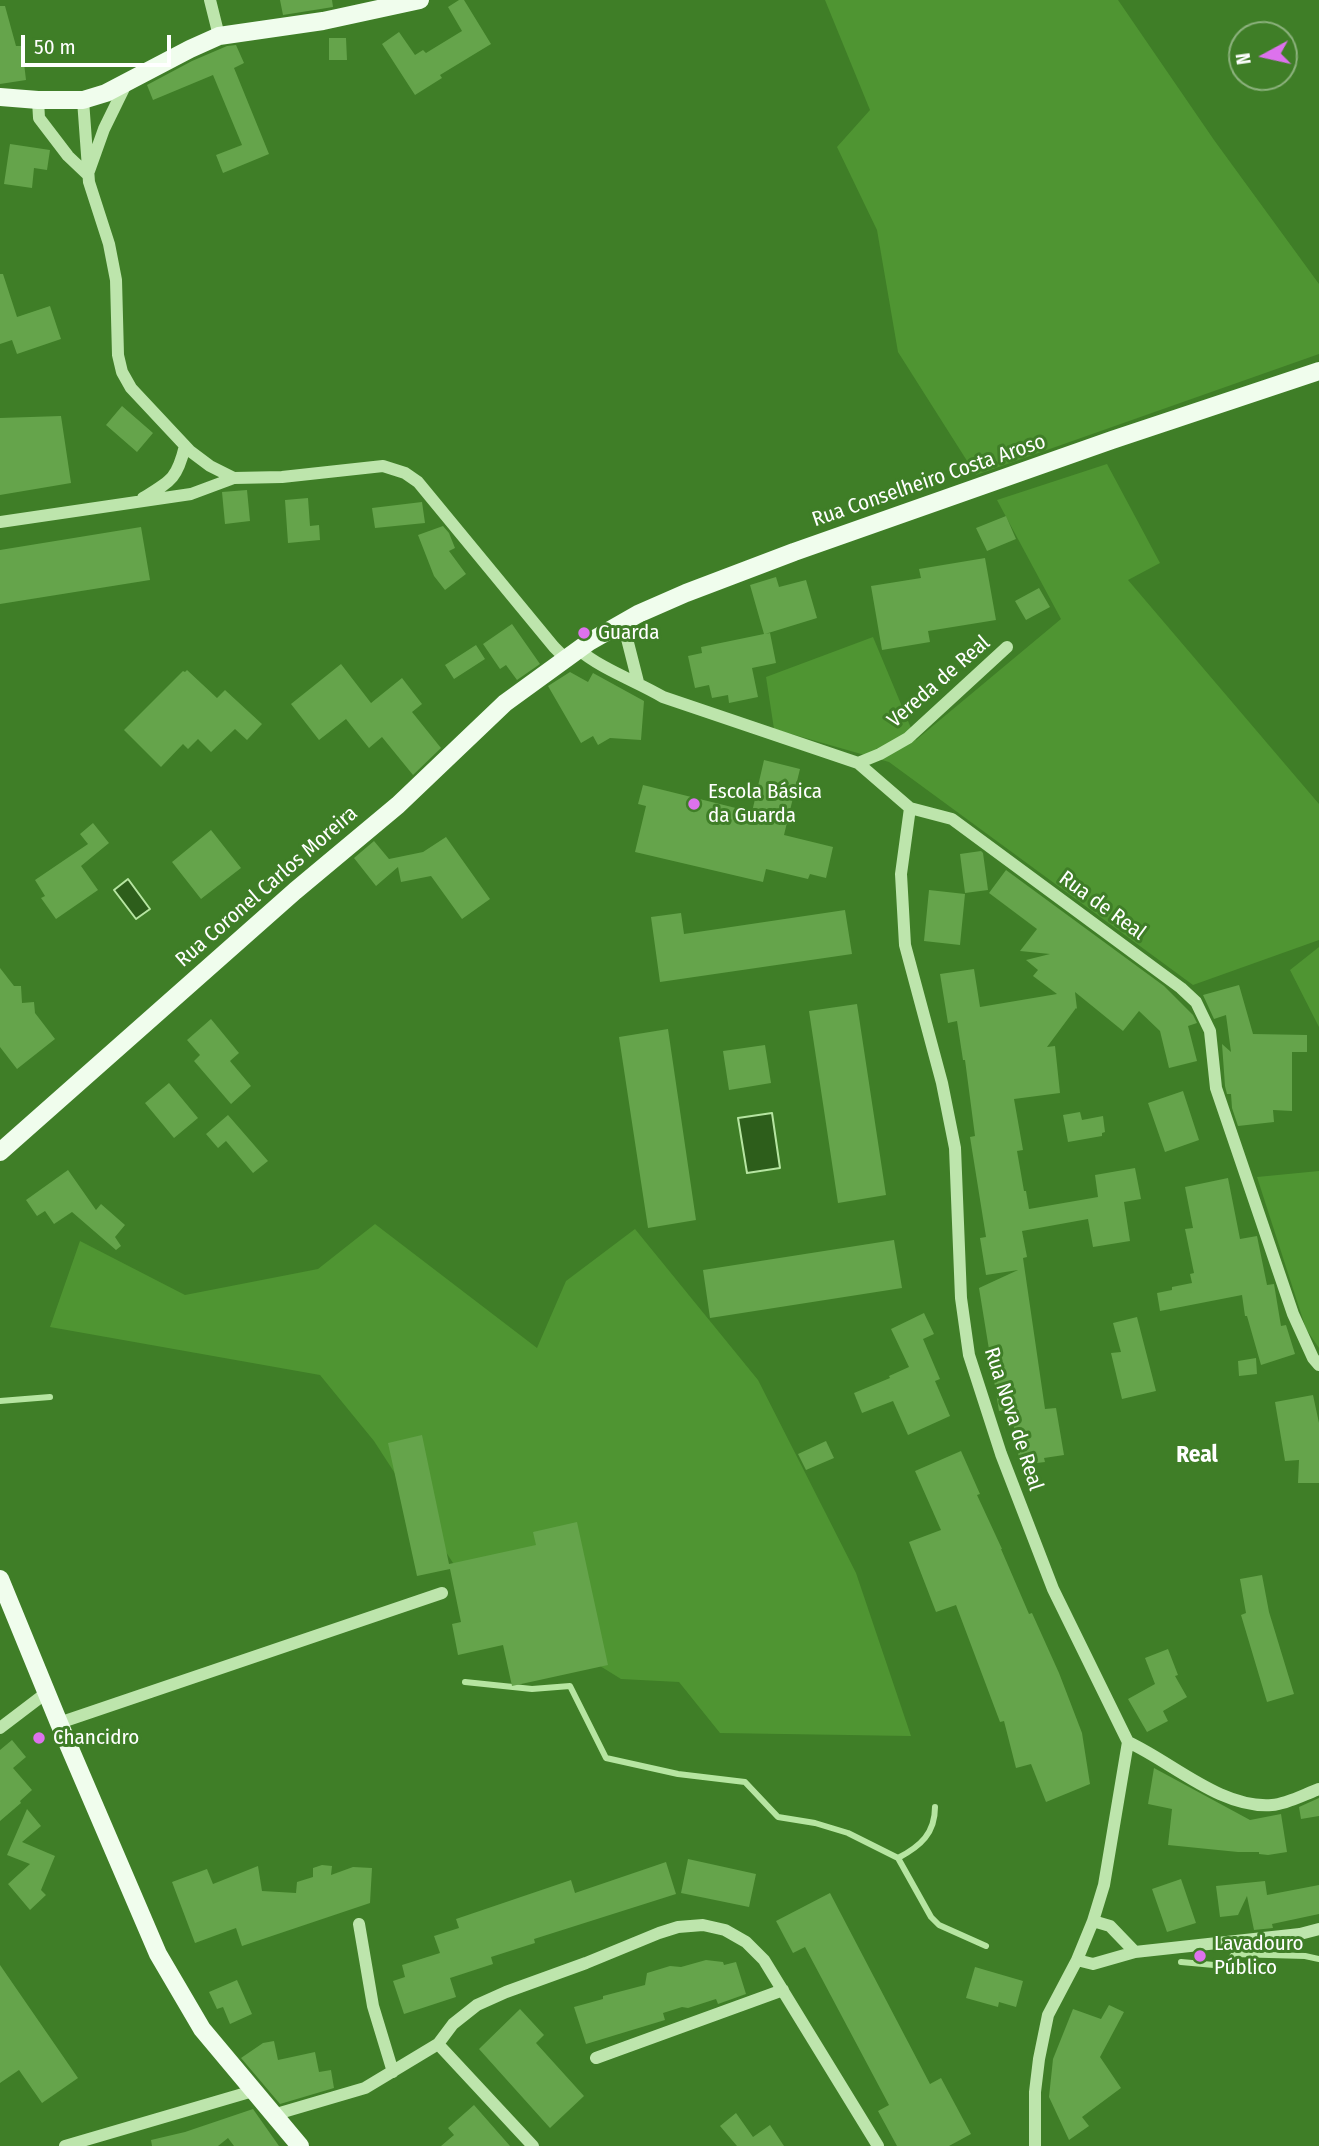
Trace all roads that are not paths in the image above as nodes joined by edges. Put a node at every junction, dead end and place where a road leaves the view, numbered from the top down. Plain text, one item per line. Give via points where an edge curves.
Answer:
1 (210, 0) edge
2 (420, 0) edge
3 (219, 36) junction
4 (127, 82) junction
5 (0, 97) edge
6 (38, 100) junction
7 (83, 100) junction
8 (88, 174) junction
9 (1319, 371) edge
10 (185, 446) junction
11 (234, 478) junction
12 (136, 502) junction
13 (0, 522) edge
14 (623, 622) junction
15 (1007, 647) dead end
16 (572, 653) junction
17 (638, 682) junction
18 (858, 762) junction
19 (911, 808) junction
20 (0, 1152) edge
21 (1319, 1365) edge
22 (0, 1579) edge
23 (442, 1593) dead end
24 (46, 1693) junction
25 (59, 1723) junction
26 (0, 1728) edge
27 (1128, 1742) junction
28 (1319, 1789) edge
29 (1093, 1921) junction
30 (359, 1924) dead end
31 (1319, 1928) edge
32 (1135, 1952) junction
33 (1077, 1960) junction
34 (783, 1990) junction
35 (438, 2044) junction
36 (596, 2058) dead end
37 (393, 2072) junction
38 (253, 2091) junction
39 (273, 2115) junction
40 (65, 2146) edge
41 (300, 2146) edge
42 (533, 2146) edge
43 (878, 2146) edge
44 (1035, 2146) edge

1 - 3 street
2 - 3 main road
3 - 4 main road
4 - 7 main road
4 - 8 street
5 - 6 main road
6 - 7 main road
6 - 8 street via 39,118
7 - 8 street
8 - 10 street via 116,280 116,334 122,372 131,388
9 - 14 main road, Rua Conselheiro Costa Aroso via 794,552
10 - 11 street
10 - 12 street via 180,467 170,481
11 - 12 street via 191,494
11 - 16 street, Rua de Real via 383,466 405,473 418,482 554,647
12 - 13 street
14 - 16 main road, Rua Conselheiro Costa Aroso
14 - 17 street
15 - 18 street, Vereda de Real via 908,738
16 - 17 street, Rua de Real
16 - 20 main road, Rua Coronel Carlos Moreira via 505,703 398,805
17 - 18 street, Rua de Real via 663,697
18 - 19 street, Rua de Real
19 - 21 street, Rua de Real via 952,819 1196,1002 1210,1031 1216,1088 1293,1314
19 - 27 street, Rua Nova de Real via 901,874 905,945 955,1148 961,1298 969,1355 1000,1454 1053,1589
22 - 24 main road
23 - 25 street
24 - 25 main road
24 - 26 street
25 - 38 main road via 158,1954 202,2029
27 - 28 street via 1236,1801 1273,1805
27 - 29 street via 1104,1885
29 - 32 street via 1110,1926
29 - 33 street
30 - 37 street via 373,2006
31 - 32 street
32 - 33 street via 1093,1964
33 - 44 street via 1048,2015 1035,2092
34 - 35 street via 746,1942 703,1925 678,1927 477,2005 453,2024
34 - 36 street
34 - 43 street
35 - 37 street
35 - 42 street
37 - 39 street via 365,2088
38 - 39 main road
38 - 40 street
39 - 41 main road

